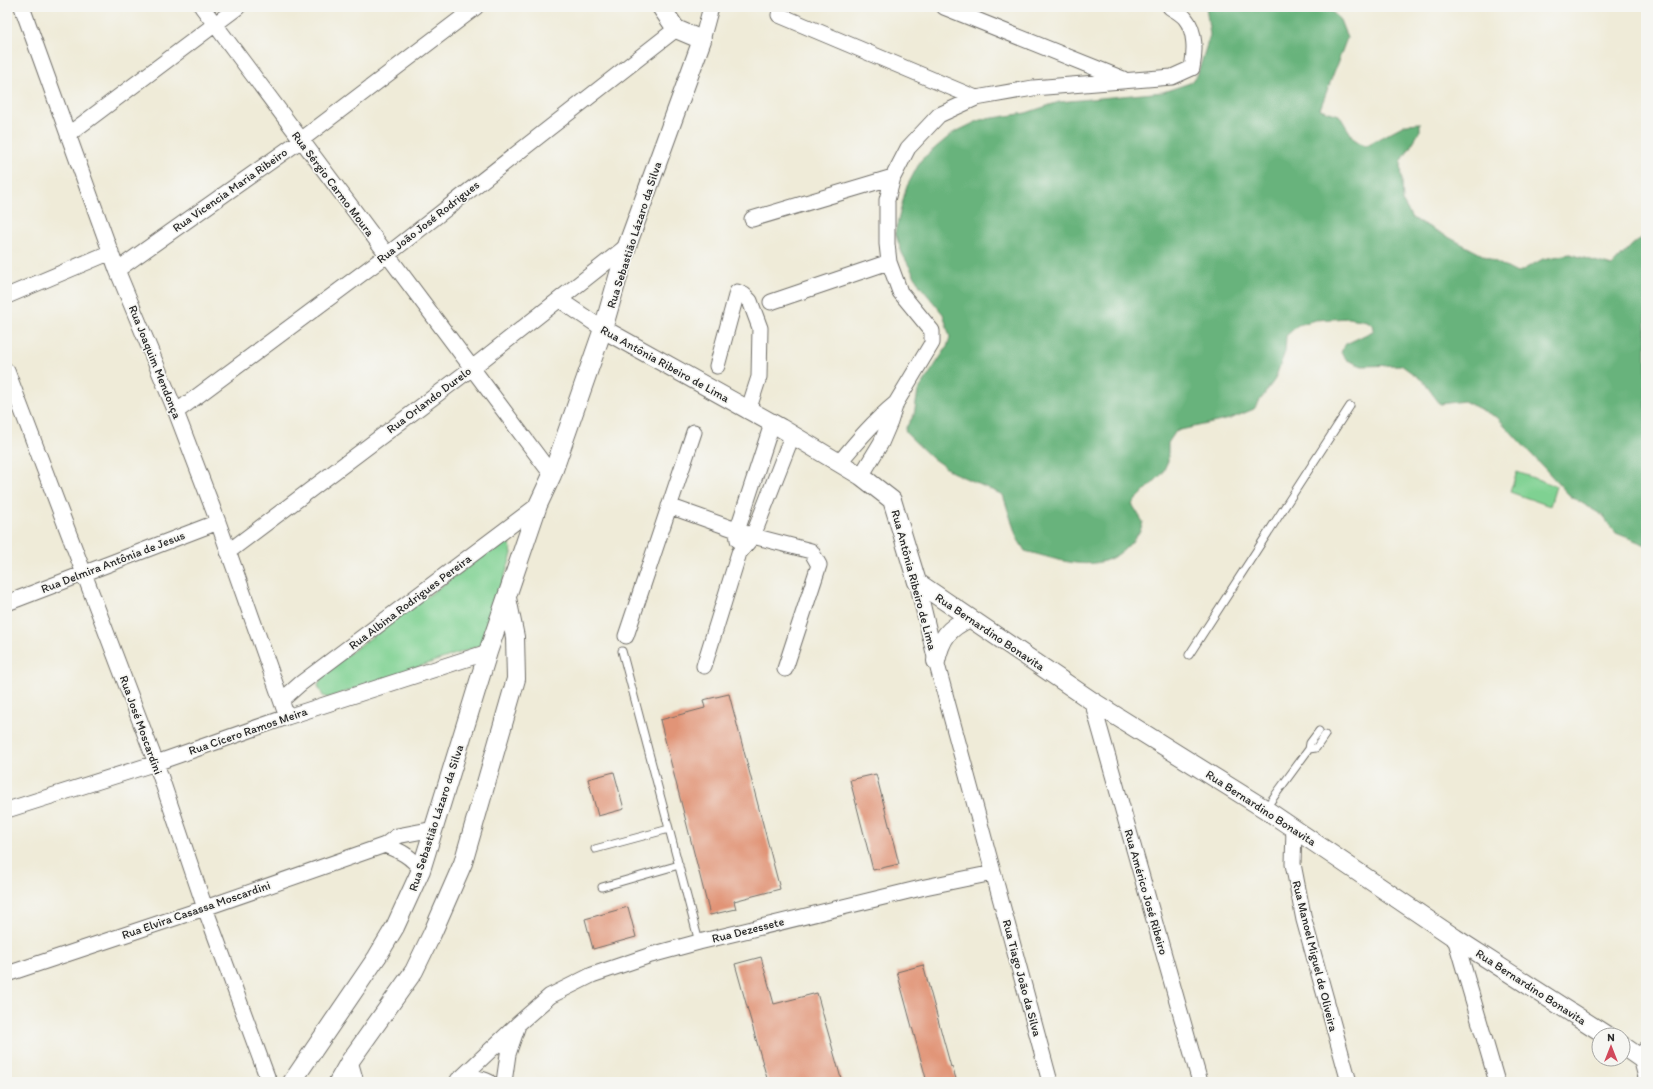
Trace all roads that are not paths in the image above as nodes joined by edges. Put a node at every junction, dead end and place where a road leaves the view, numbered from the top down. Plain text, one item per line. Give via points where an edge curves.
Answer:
1 (22, 7) edge
2 (202, 7) edge
3 (238, 7) edge
4 (476, 7) edge
5 (660, 7) edge
6 (711, 7) edge
7 (944, 7) edge
8 (1170, 7) edge
9 (779, 15) dead end
10 (215, 25) junction
11 (676, 29) junction
12 (702, 40) junction
13 (1127, 80) junction
14 (976, 98) junction
15 (69, 134) junction
16 (301, 140) junction
17 (893, 177) junction
18 (752, 220) dead end
19 (628, 246) junction
20 (111, 252) junction
21 (387, 254) junction
22 (889, 262) junction
23 (117, 270) junction
24 (7, 296) edge
25 (560, 300) junction
26 (771, 302) dead end
27 (603, 329) junction
28 (716, 366) dead end
29 (472, 368) junction
30 (7, 371) edge
31 (896, 403) junction
32 (1350, 406) dead end
33 (748, 410) junction
34 (176, 412) junction
35 (772, 424) junction
36 (694, 432) dead end
37 (792, 436) junction
38 (839, 463) junction
39 (552, 475) junction
40 (861, 476) junction
41 (538, 505) junction
42 (669, 506) junction
43 (218, 522) junction
44 (737, 531) junction
45 (753, 536) junction
46 (228, 552) junction
47 (739, 553) junction
48 (84, 573) junction
49 (917, 582) junction
50 (507, 598) junction
51 (7, 603) edge
52 (970, 618) junction
53 (626, 636) dead end
54 (622, 651) dead end
55 (488, 652) junction
56 (1189, 656) dead end
57 (936, 661) junction
58 (704, 666) dead end
59 (785, 669) dead end
60 (282, 700) junction
61 (1092, 701) junction
62 (287, 717) junction
63 (1322, 733) dead end
64 (156, 763) junction
65 (1265, 809) junction
66 (7, 810) edge
67 (1294, 828) junction
68 (434, 829) junction
69 (669, 829) junction
70 (385, 844) junction
71 (595, 849) dead end
72 (679, 865) junction
73 (421, 870) junction
74 (993, 873) junction
75 (602, 887) dead end
76 (205, 908) junction
77 (1455, 938) junction
78 (699, 942) junction
79 (7, 974) edge
80 (518, 1024) junction
81 (1594, 1027) edge
82 (1631, 1050) edge
83 (1644, 1056) edge
84 (350, 1061) junction
85 (1646, 1077) edge
86 (456, 1080) edge
87 (269, 1082) edge
88 (292, 1082) edge
89 (338, 1082) edge
90 (356, 1082) edge
91 (490, 1082) edge
92 (504, 1082) edge
93 (1050, 1082) edge
94 (1200, 1082) edge
95 (1349, 1082) edge
96 (1497, 1082) edge

1 - 15 street, Rua Joaquim Mendonça
2 - 10 street, Rua Sérgio Carmo Moura
3 - 10 street
4 - 16 street, Rua Vicencia Maria Ribeiro
5 - 11 street
6 - 12 street, Rua Sebastião Lázaro da Silva
7 - 13 street
8 - 13 street via 1185,18 1192,32 1192,68 1172,77
9 - 14 street
10 - 15 street
10 - 16 street, Rua Sérgio Carmo Moura
11 - 12 street
11 - 21 street, Rua João José Rodrigues
12 - 19 street, Rua Sebastião Lázaro da Silva
13 - 14 street via 1033,88
14 - 17 street via 939,115 908,148
15 - 20 street, Rua Joaquim Mendonça
16 - 21 street, Rua Sérgio Carmo Moura
16 - 23 street, Rua Vicencia Maria Ribeiro
17 - 18 street
17 - 22 street via 887,200
19 - 25 street, Rua Orlando Durelo
19 - 27 street, Rua Sebastião Lázaro da Silva
20 - 23 street, Rua Joaquim Mendonça
20 - 24 street
21 - 29 street, Rua Sérgio Carmo Moura
21 - 34 street, Rua João José Rodrigues
22 - 26 street
22 - 31 street via 900,292 932,331 932,343
23 - 34 street, Rua Joaquim Mendonça
25 - 27 street, Rua Antônia Ribeiro de Lima
25 - 29 street, Rua Orlando Durelo
27 - 33 street, Rua Antônia Ribeiro de Lima
27 - 39 street, Rua Sebastião Lázaro da Silva
28 - 33 street via 738,292 750,302 760,328 759,377
29 - 39 street, Rua Sérgio Carmo Moura
29 - 46 street, Rua Orlando Durelo
30 - 48 street, Rua José Moscardini
31 - 38 street via 860,437
31 - 40 street via 881,443
32 - 56 lane
33 - 35 street, Rua Antônia Ribeiro de Lima
34 - 43 street, Rua Joaquim Mendonça
35 - 37 street, Rua Antônia Ribeiro de Lima
35 - 44 street
36 - 42 street
37 - 38 street, Rua Antônia Ribeiro de Lima
37 - 45 street
38 - 40 street, Rua Antônia Ribeiro de Lima
39 - 41 street, Rua Sebastião Lázaro da Silva
40 - 49 street, Rua Antônia Ribeiro de Lima via 892,500
41 - 50 street, Rua Sebastião Lázaro da Silva
41 - 60 street, Rua Albina Rodrigues Pereira
42 - 44 street
42 - 53 street
43 - 46 street, Rua Joaquim Mendonça
43 - 48 street, Rua Delmira Antônia de Jesus
44 - 45 street
44 - 47 street
45 - 47 street
45 - 59 street via 811,551 819,565
46 - 60 street, Rua Joaquim Mendonça
47 - 58 street
48 - 51 street, Rua Delmira Antônia de Jesus
48 - 64 street, Rua José Moscardini
49 - 52 street, Rua Bernardino Bonavita
49 - 57 street, Rua Antônia Ribeiro de Lima
50 - 55 street, Rua Sebastião Lázaro da Silva
50 - 84 street via 515,637 516,679 463,863 414,971
52 - 57 street via 957,624 946,634 939,647
52 - 61 street, Rua Bernardino Bonavita
54 - 69 lane
55 - 62 street, Rua Cícero Ramos Meira
55 - 68 street, Rua Sebastião Lázaro da Silva
57 - 74 street, Rua Antônia Ribeiro de Lima
60 - 62 street, Rua Joaquim Mendonça
61 - 65 street, Rua Bernardino Bonavita
61 - 94 street, Rua Américo José Ribeiro
62 - 64 street, Rua Cícero Ramos Meira
63 - 65 lane via 1316,748 1310,749
64 - 66 street, Rua Cícero Ramos Meira
64 - 76 street, Rua José Moscardini
65 - 67 street, Rua Bernardino Bonavita
67 - 77 street, Rua Bernardino Bonavita
67 - 95 street, Rua Manoel Miguel de Oliveira via 1293,864 1304,920
68 - 70 street, Rua Elvira Casassa Moscardini via 397,836
68 - 73 street, Rua Sebastião Lázaro da Silva
69 - 71 lane
69 - 72 lane
70 - 73 street via 414,860
70 - 76 street, Rua Elvira Casassa Moscardini
72 - 75 lane
72 - 78 lane
73 - 88 street, Rua Sebastião Lázaro da Silva via 395,927 377,957
74 - 78 street, Rua Dezessete via 925,886
74 - 93 street, Rua Tiago João da Silva
76 - 79 street, Rua Elvira Casassa Moscardini
76 - 87 street, Rua José Moscardini
77 - 81 street, Rua Bernardino Bonavita
77 - 96 street
78 - 80 street, Rua Dezessete via 651,955 592,976 550,996
80 - 86 street, Rua Dezessete
80 - 92 street via 508,1054
82 - 83 street
83 - 85 street
84 - 89 street
84 - 90 street
86 - 91 street via 473,1077

